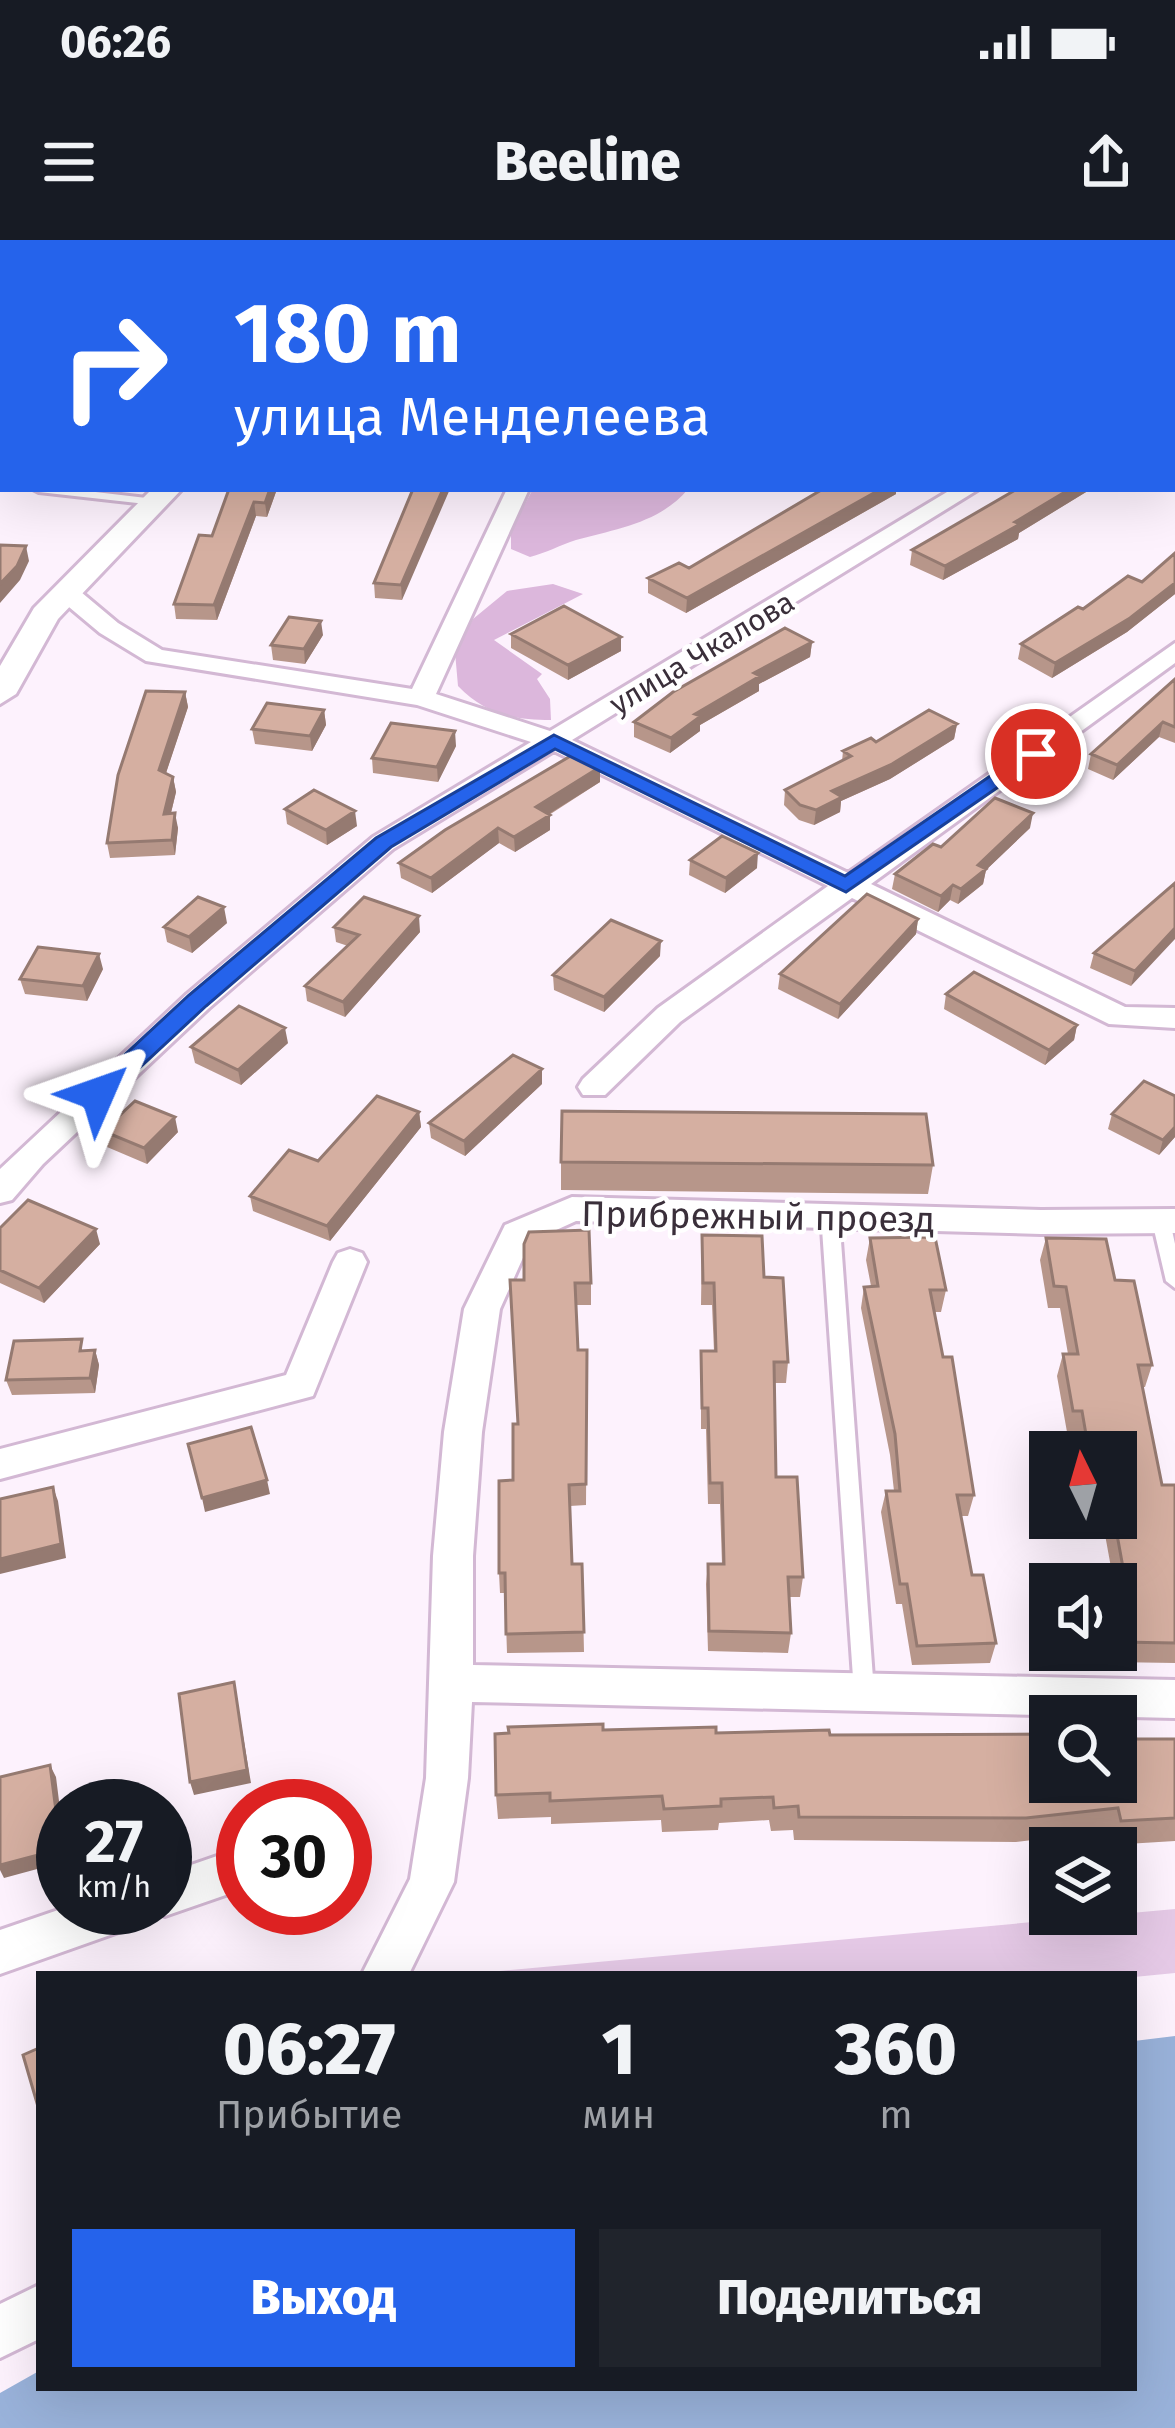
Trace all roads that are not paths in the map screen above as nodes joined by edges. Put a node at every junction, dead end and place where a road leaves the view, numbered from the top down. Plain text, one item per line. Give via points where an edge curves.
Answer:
1 (100, 492) edge
2 (517, 492) edge
3 (963, 492) edge
4 (162, 495) edge
5 (66, 592) junction
6 (1175, 651) edge
7 (0, 694) edge
8 (421, 698) junction
9 (554, 741) junction
10 (846, 886) junction
11 (1175, 1018) edge
12 (594, 1087) dead end
13 (0, 1191) edge
14 (830, 1214) junction
15 (1168, 1221) edge
16 (350, 1262) dead end
17 (1175, 1281) edge
18 (0, 1463) edge
19 (452, 1683) junction
20 (864, 1692) junction
21 (1175, 1699) edge
22 (49, 1935) edge
23 (0, 1952) edge
24 (387, 1971) edge
25 (36, 2313) edge
26 (0, 2332) edge

1 - 4 lane
2 - 8 street
3 - 9 street, улица Чкалова
4 - 5 street
5 - 7 street
5 - 8 street via 155,656
6 - 10 street
8 - 9 street
9 - 10 street
9 - 13 street, улица Чкалова via 383,842 198,1000
10 - 11 street via 1120,1017
10 - 12 street via 669,1015
14 - 15 street, Прибрежный проезд
14 - 19 street, Прибрежный проезд via 572,1209 517,1234 482,1309 464,1432
14 - 20 lane
15 - 17 lane
16 - 18 street via 300,1386
19 - 20 street
19 - 24 street, Прибрежный проезд via 432,1882
20 - 21 street
22 - 23 street
25 - 26 street

